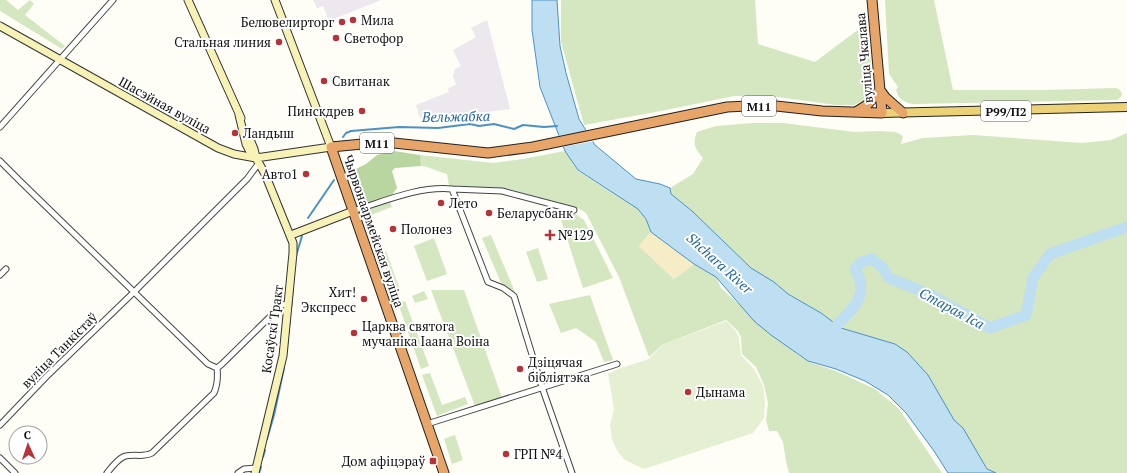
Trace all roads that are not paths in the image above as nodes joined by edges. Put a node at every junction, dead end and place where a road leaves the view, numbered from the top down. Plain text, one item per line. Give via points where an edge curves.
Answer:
1 (113, 0) edge
2 (188, 0) edge
3 (275, 0) edge
4 (872, 0) edge
5 (0, 26) edge
6 (60, 60) junction
7 (880, 90) junction
8 (1127, 107) edge
9 (856, 112) junction
10 (882, 113) junction
11 (903, 113) junction
12 (0, 127) edge
13 (331, 147) junction
14 (257, 160) junction
15 (0, 161) edge
16 (452, 189) junction
17 (574, 210) dead end
18 (353, 211) junction
19 (291, 235) junction
20 (6, 269) dead end
21 (0, 275) edge
22 (134, 292) junction
23 (288, 304) junction
24 (617, 364) dead end
25 (217, 368) junction
26 (542, 387) junction
27 (0, 424) edge
28 (427, 424) junction
29 (0, 458) edge
30 (256, 470) edge
31 (15, 473) edge
32 (107, 473) edge
33 (238, 473) edge
34 (444, 473) edge
35 (572, 473) edge

1 - 6 street
2 - 14 main road, Косаўскі Тракт
3 - 13 main road, Чырвонаармейская вуліца
4 - 7 highway, вуліца Чкалава
5 - 6 main road, Шасэйная вуліца
6 - 12 street
6 - 14 main road, Шасэйная вуліца via 202,140 234,154
7 - 9 highway via 867,105
7 - 10 highway, вуліца Чкалава
7 - 11 highway
8 - 11 main road, Р99/П2
9 - 10 highway, М11
9 - 13 highway, М11 via 767,106 727,107 533,147 488,153 394,143
10 - 11 main road, Р99/П2
13 - 14 main road, Шасэйная вуліца
13 - 18 highway, Чырвонаармейская вуліца
14 - 19 main road, Косаўскі Тракт
14 - 22 street, вуліца Танкістаў via 247,179
15 - 22 street
16 - 17 street via 502,191
16 - 18 street via 421,190
16 - 26 street via 488,282 504,288 514,296
18 - 19 main road
18 - 28 highway, Чырвонаармейская вуліца
19 - 23 main road, Косаўскі Тракт via 293,253
20 - 21 street
22 - 25 street via 208,364
22 - 27 street, вуліца Танкістаў
23 - 25 street via 282,305
23 - 30 main road, Косаўскі Тракт via 283,356
24 - 26 street
25 - 32 street via 217,385 214,393 152,453 147,456 124,457
26 - 28 street
26 - 35 street
28 - 34 highway, Чырвонаармейская вуліца
29 - 31 street
30 - 33 street via 244,469

